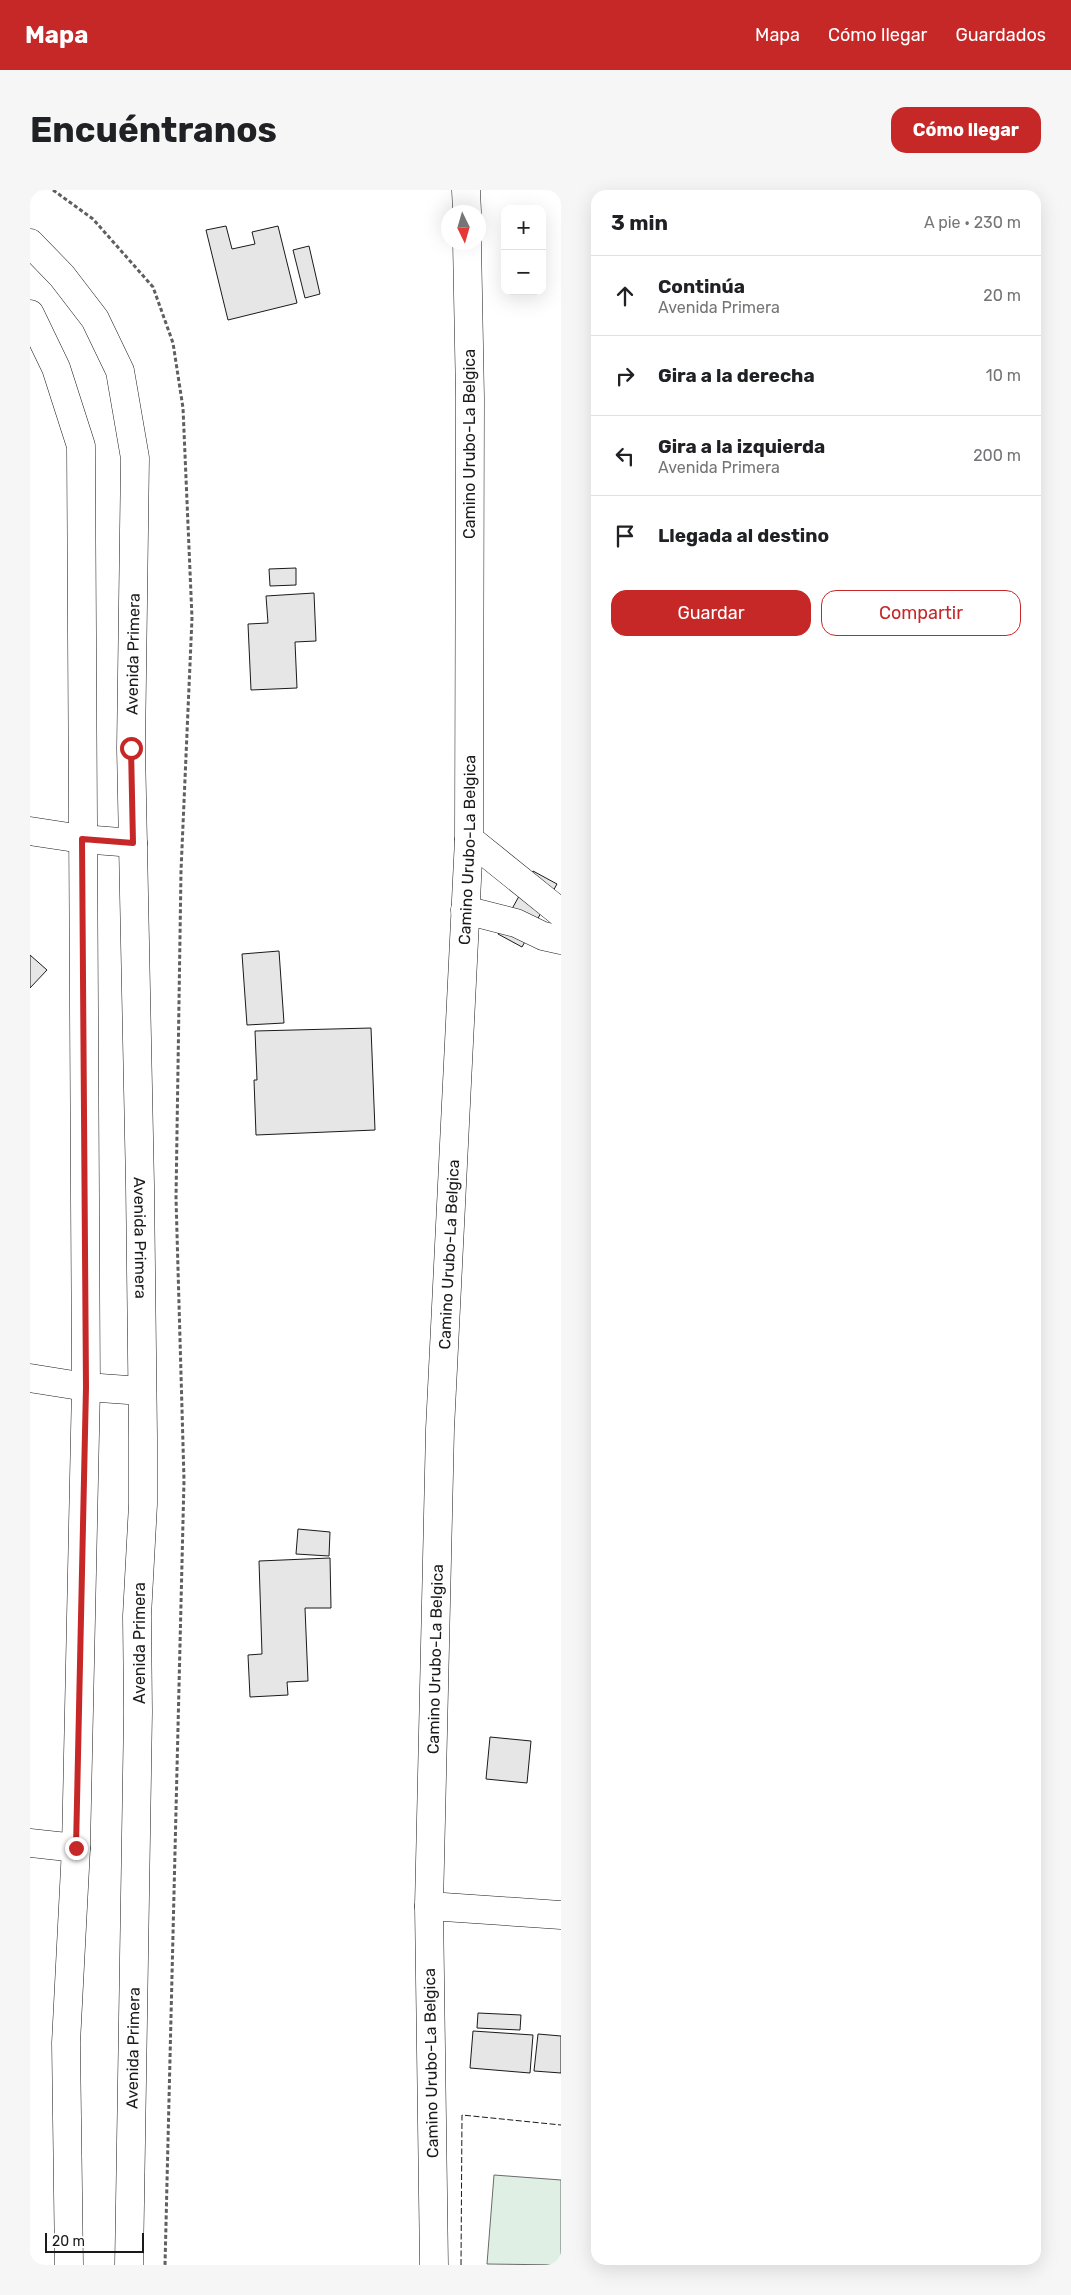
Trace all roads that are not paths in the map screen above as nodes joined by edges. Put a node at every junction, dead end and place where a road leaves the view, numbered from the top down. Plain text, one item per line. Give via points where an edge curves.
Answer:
1 (466, 190) edge
2 (466, 205) edge
3 (30, 243) edge
4 (467, 250) edge
5 (30, 314) edge
6 (30, 831) edge
7 (82, 839) junction
8 (469, 839) junction
9 (133, 843) junction
10 (465, 910) junction
11 (561, 913) edge
12 (561, 940) edge
13 (30, 1378) edge
14 (86, 1387) junction
15 (142, 1391) junction
16 (30, 1843) edge
17 (76, 1848) junction
18 (429, 1906) junction
19 (561, 1915) edge
20 (68, 2265) edge
21 (129, 2265) edge
22 (434, 2265) edge

1 - 2 street
3 - 9 street, Avenida Primera via 62,276 95,319 120,372 135,458
4 - 8 street, Camino Urubo-La Belgica
5 - 7 street via 56,368 81,446
6 - 7 street
7 - 9 street
7 - 14 street
8 - 10 street, Camino Urubo-La Belgica
8 - 11 street
9 - 15 street, Avenida Primera
10 - 12 street via 516,923 543,936
10 - 18 street, Camino Urubo-La Belgica via 440,1429
13 - 14 street
14 - 15 street
14 - 17 street
15 - 21 street, Avenida Primera
16 - 17 street
17 - 20 street via 66,2042
18 - 19 street
18 - 22 street, Camino Urubo-La Belgica

